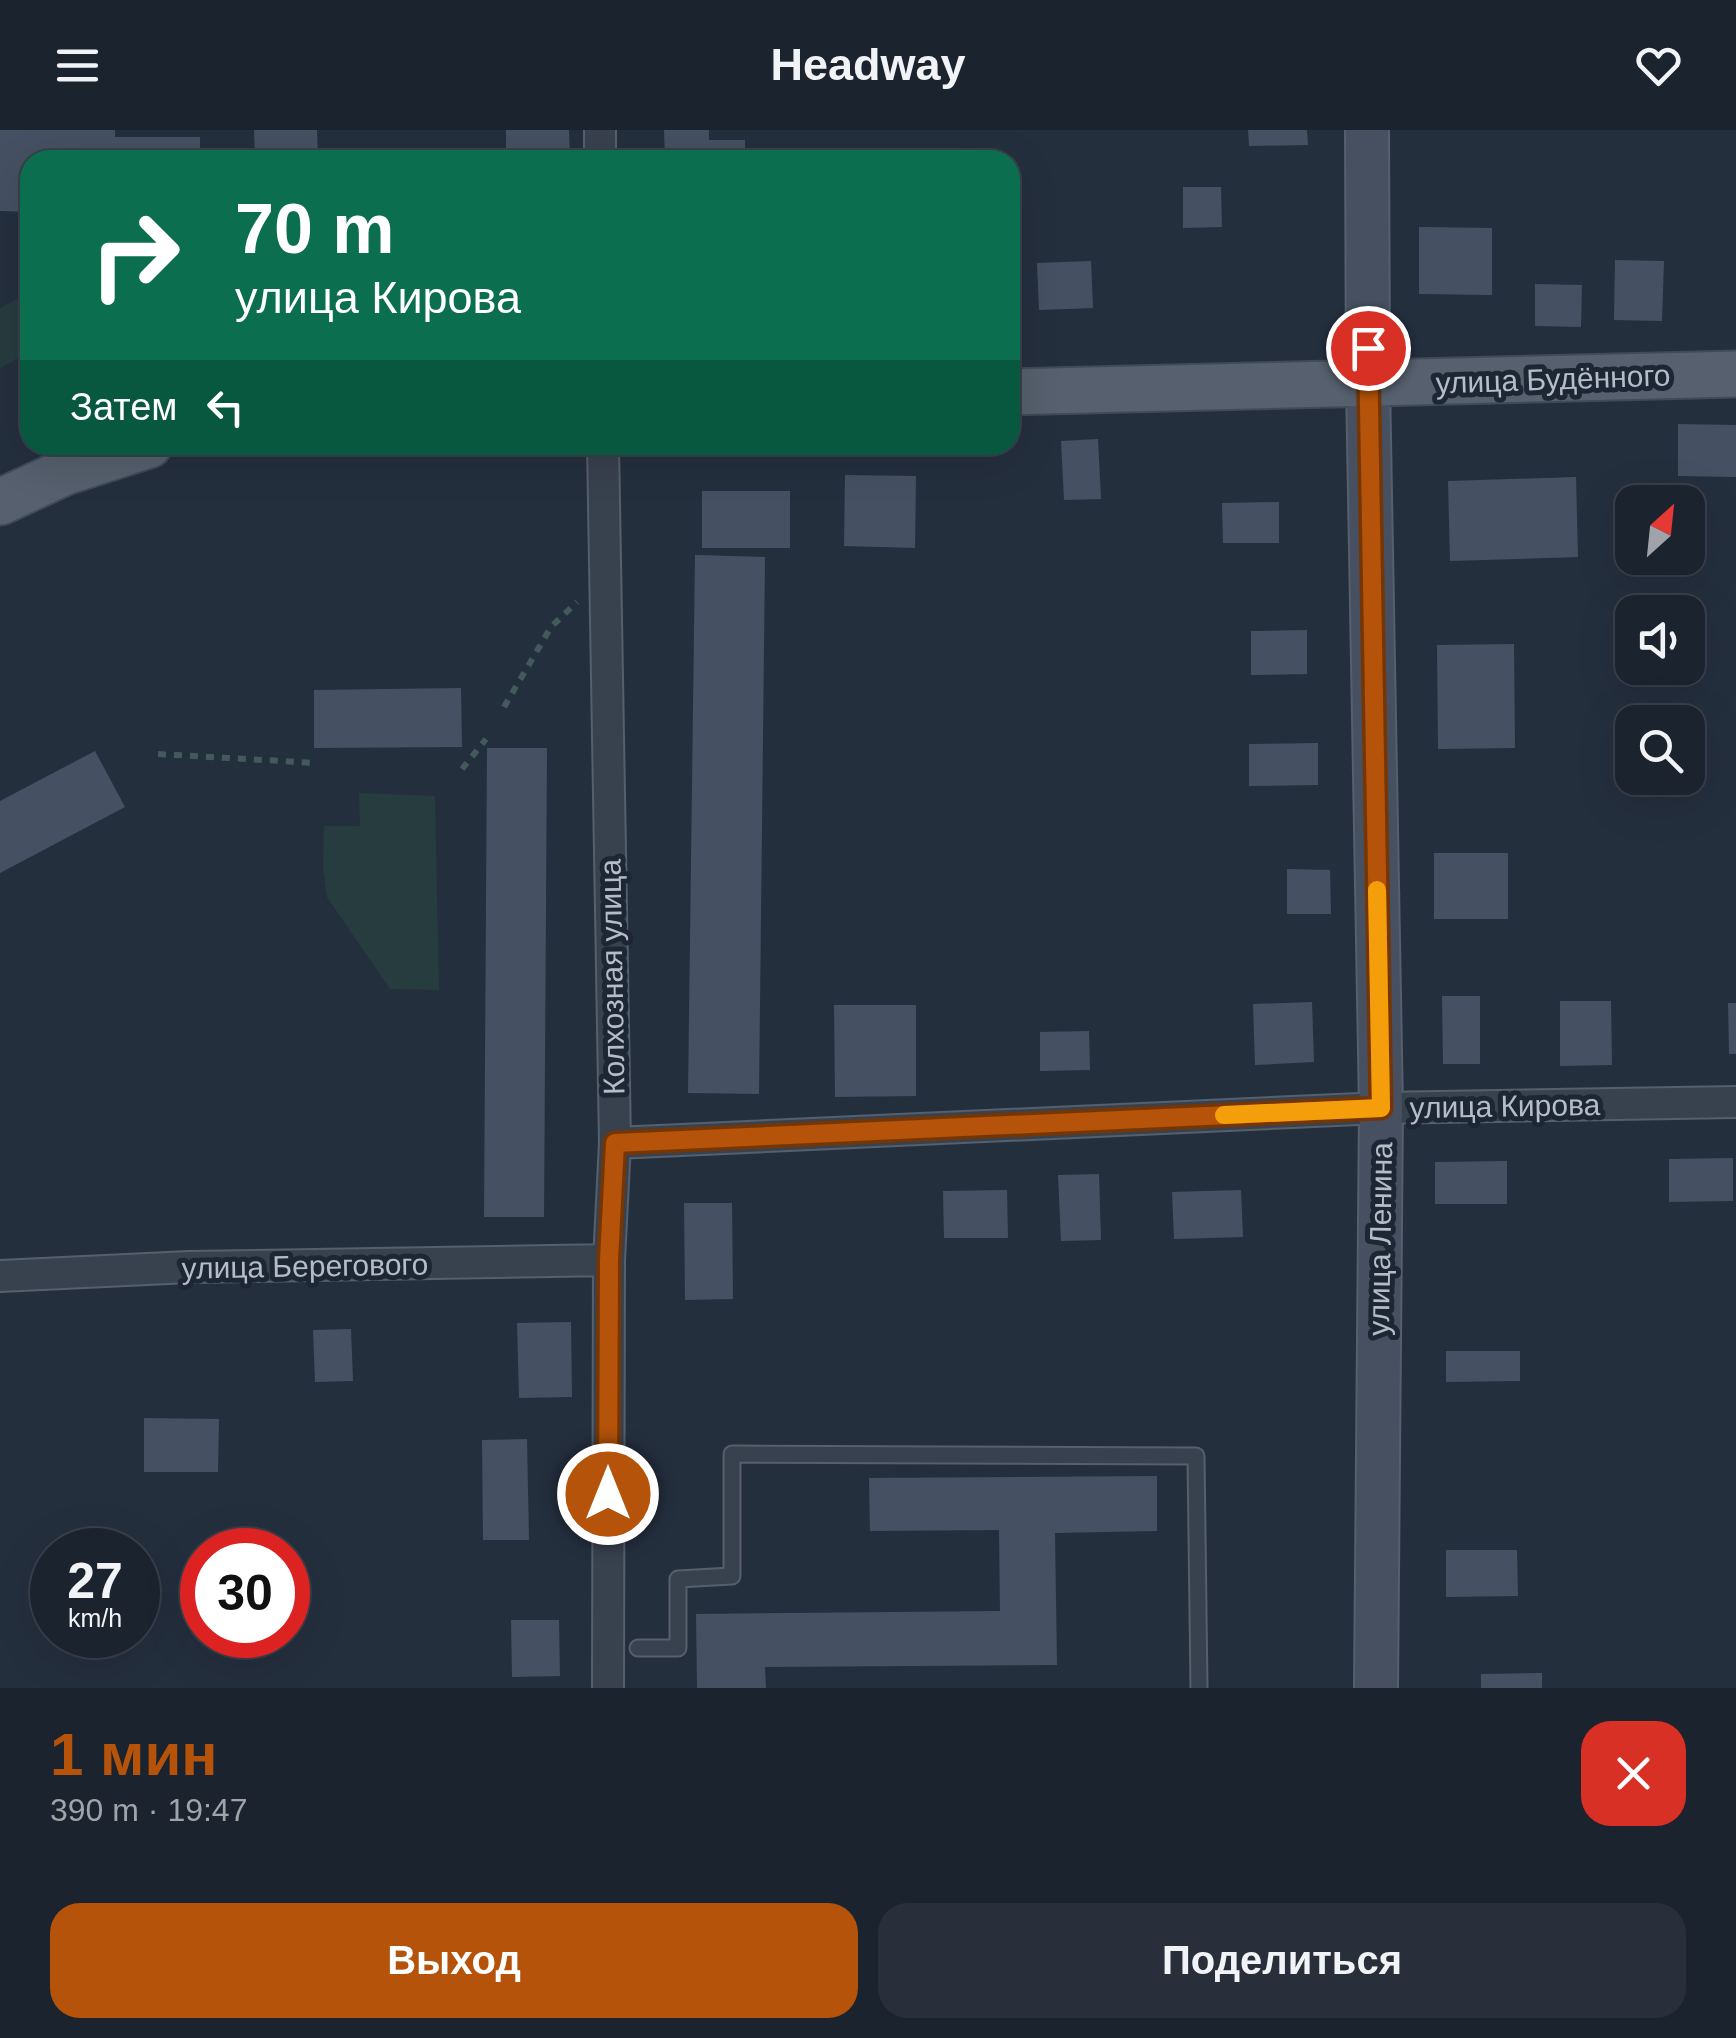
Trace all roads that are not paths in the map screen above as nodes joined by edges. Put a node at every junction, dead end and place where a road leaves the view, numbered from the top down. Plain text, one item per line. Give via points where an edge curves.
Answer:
1 (1367, 130) edge
2 (1736, 374) edge
3 (1368, 384) junction
4 (1020, 392) edge
5 (118, 455) edge
6 (603, 455) edge
7 (0, 502) edge
8 (1736, 1102) edge
9 (1381, 1108) junction
10 (615, 1143) junction
11 (609, 1260) junction
12 (0, 1276) edge
13 (638, 1648) dead end
14 (608, 1688) edge
15 (1199, 1688) edge
16 (1376, 1688) edge

1 - 3 street, улица Ленина
2 - 3 main road, улица Будённого
3 - 4 main road, улица Будённого
3 - 9 street, улица Ленина
5 - 7 main road
6 - 10 street, Колхозная улица via 596,734
8 - 9 street, улица Кирова
9 - 10 street, улица Кирова
9 - 16 street, улица Ленина
10 - 11 street, Колхозная улица
11 - 12 street, улица Берегового
11 - 14 street, Колхозная улица
13 - 15 lane via 678,1648 678,1579 732,1576 732,1454 1196,1456

